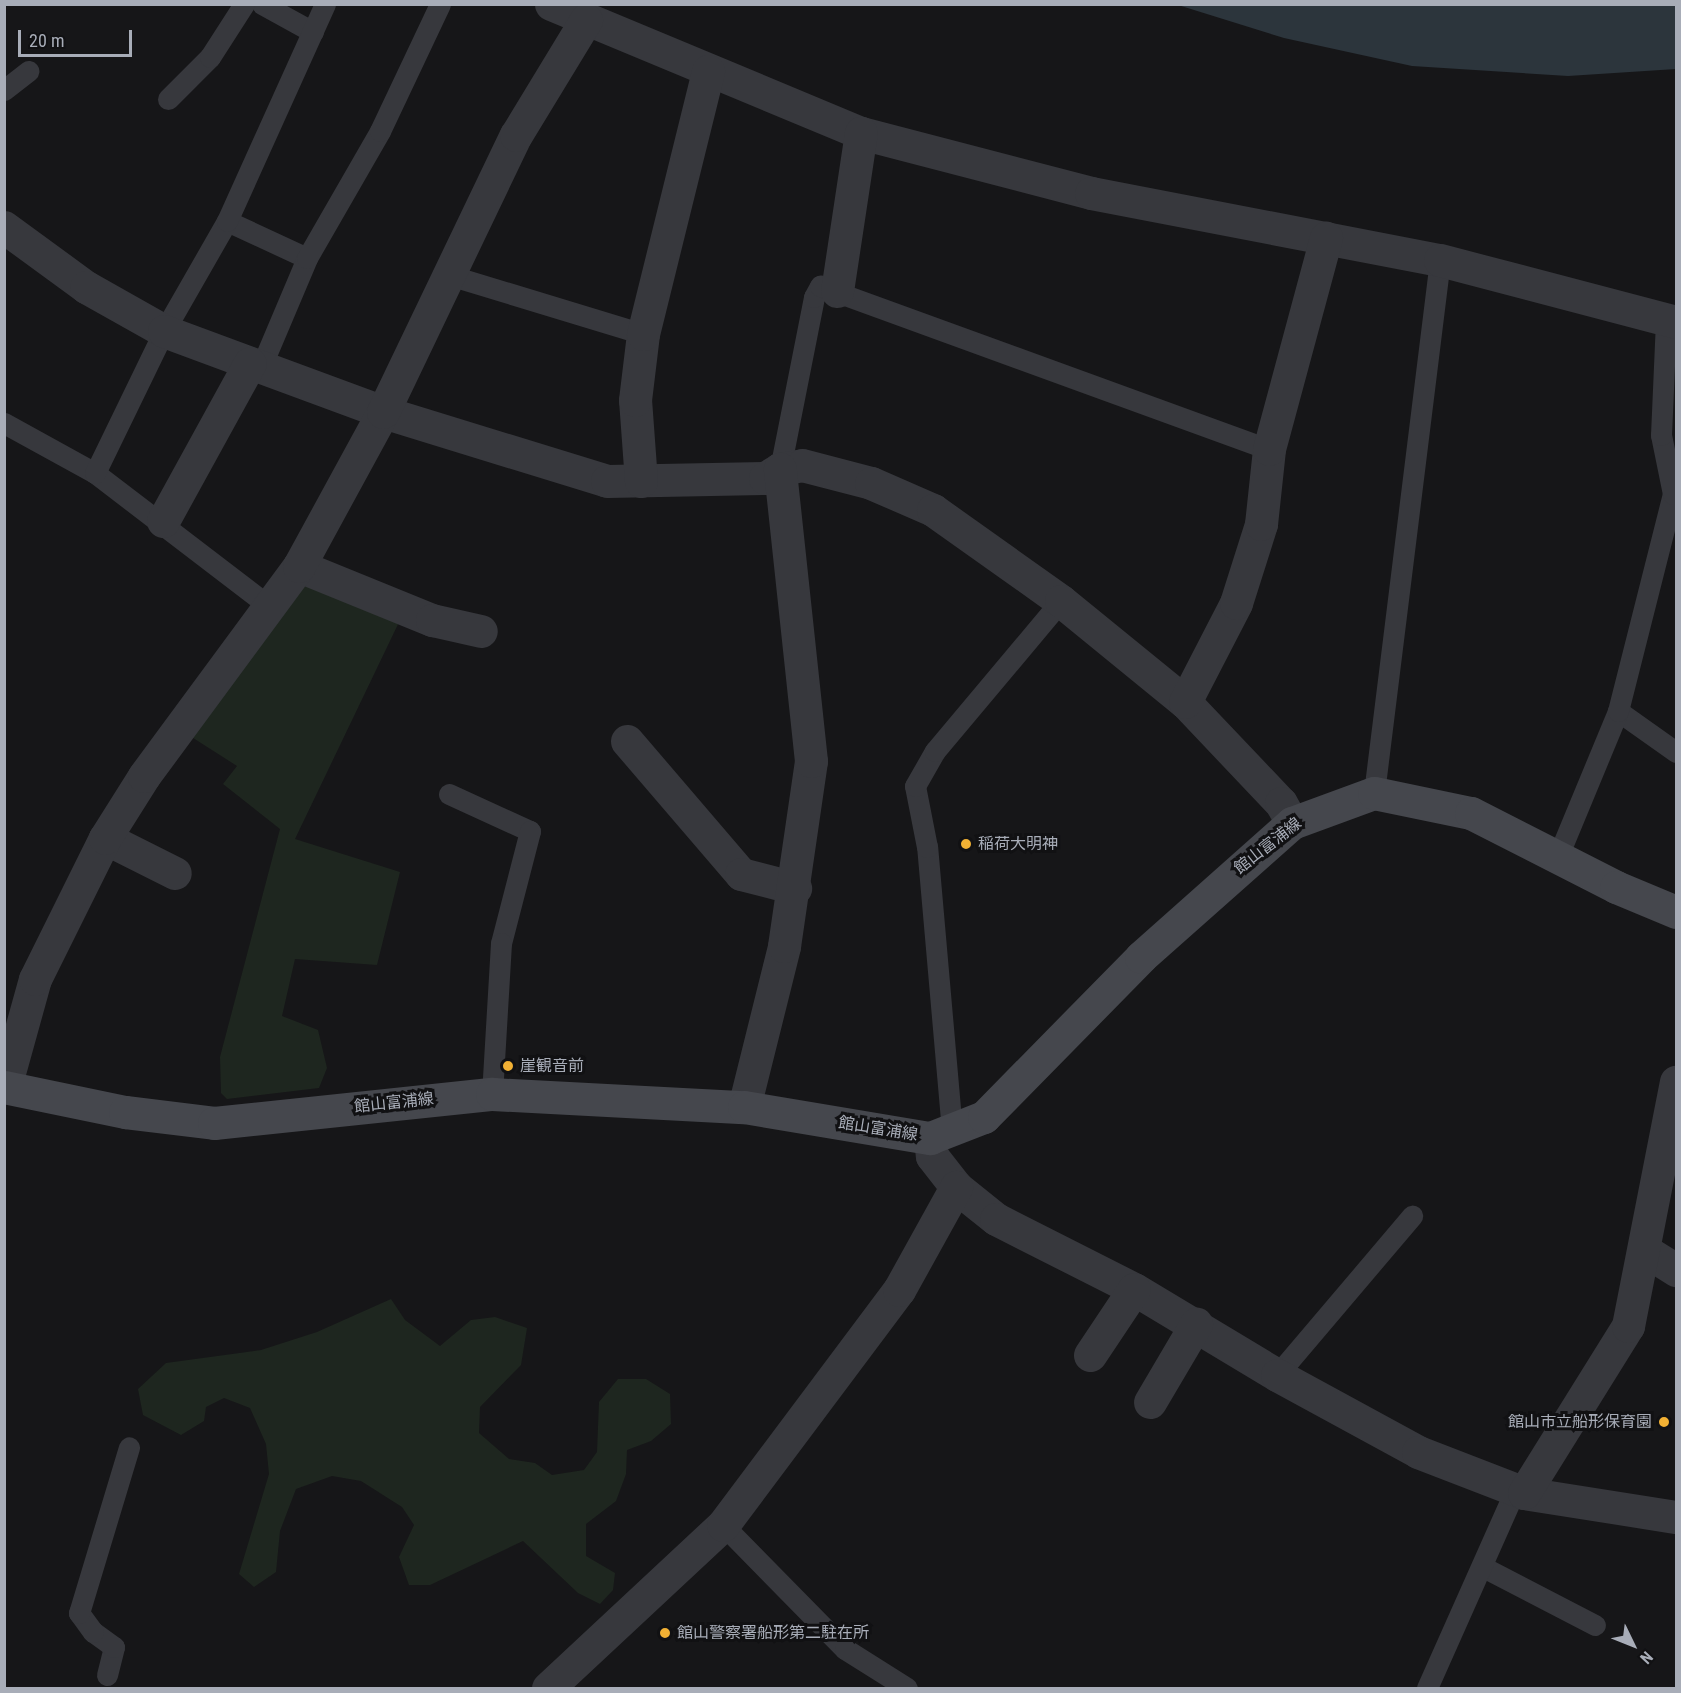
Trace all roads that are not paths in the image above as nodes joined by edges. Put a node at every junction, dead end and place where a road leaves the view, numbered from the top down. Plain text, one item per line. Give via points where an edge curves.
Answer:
1 (244, 4) edge
2 (262, 4) edge
3 (325, 4) edge
4 (440, 4) edge
5 (552, 4) edge
6 (586, 20) junction
7 (313, 32) junction
8 (28, 71) dead end
9 (708, 71) junction
10 (4, 90) edge
11 (168, 99) dead end
12 (861, 133) junction
13 (227, 221) junction
14 (4, 227) edge
15 (1326, 238) junction
16 (307, 258) junction
17 (1440, 260) junction
18 (449, 275) junction
19 (837, 291) junction
20 (1671, 321) edge
21 (164, 331) junction
22 (643, 334) junction
23 (255, 365) junction
24 (383, 412) junction
25 (4, 423) edge
26 (1269, 449) junction
27 (780, 469) junction
28 (95, 473) junction
29 (641, 481) junction
30 (163, 521) junction
31 (299, 566) junction
32 (1061, 600) junction
33 (269, 606) junction
34 (481, 631) dead end
35 (1185, 702) junction
36 (1618, 711) junction
37 (627, 741) dead end
38 (1677, 752) edge
39 (1374, 793) junction
40 (449, 794) dead end
41 (1292, 823) junction
42 (105, 838) junction
43 (1558, 856) junction
44 (175, 873) dead end
45 (795, 888) junction
46 (1677, 912) edge
47 (1677, 1082) edge
48 (5, 1087) edge
49 (492, 1094) junction
50 (744, 1107) junction
51 (941, 1135) junction
52 (956, 1187) junction
53 (1412, 1216) dead end
54 (1644, 1250) junction
55 (1677, 1270) edge
56 (1134, 1289) junction
57 (1196, 1324) junction
58 (1090, 1355) dead end
59 (1277, 1375) junction
60 (1150, 1402) dead end
61 (129, 1447) dead end
62 (1520, 1491) junction
63 (1677, 1517) edge
64 (723, 1525) junction
65 (1483, 1567) junction
66 (1595, 1625) dead end
67 (107, 1675) dead end
68 (548, 1689) edge
69 (907, 1689) edge
70 (1427, 1689) edge

1 - 11 lane via 210,57
2 - 7 lane
3 - 7 lane
4 - 16 lane via 380,131
5 - 6 street
6 - 9 street
6 - 18 street via 516,135
7 - 13 lane
8 - 10 lane
9 - 12 street
9 - 22 street
12 - 15 street via 1091,193
12 - 19 street
13 - 16 lane
13 - 21 lane
14 - 21 street via 86,287
15 - 17 street
15 - 26 street
16 - 23 lane
17 - 20 street
17 - 39 lane
18 - 22 lane
18 - 24 street
19 - 26 lane via 1114,396
19 - 27 lane via 820,286 814,297
20 - 36 lane via 1661,435 1673,494
21 - 23 street
21 - 28 lane
22 - 29 street via 635,400
23 - 24 street
23 - 30 street
24 - 29 street via 607,481
24 - 31 street
25 - 28 lane
26 - 35 street via 1261,524 1236,603
27 - 29 street via 765,478
27 - 32 street via 802,465 871,483 933,510
27 - 45 street via 811,761
28 - 30 lane
30 - 33 lane
31 - 33 street
31 - 34 street via 432,620
32 - 35 street
32 - 51 lane via 935,751 915,786 927,847
33 - 42 street
35 - 41 street via 1281,803
36 - 38 lane
36 - 43 lane
37 - 45 street via 741,874
39 - 41 main road, 館山富浦線
39 - 43 main road via 1471,813
40 - 49 lane via 530,831 501,943
41 - 51 main road, 館山富浦線 via 1141,957 984,1117
42 - 44 street
42 - 48 street via 35,978
43 - 46 main road
45 - 50 street
47 - 54 street
48 - 49 main road, 館山富浦線 via 124,1112 214,1123
49 - 50 main road, 館山富浦線
50 - 51 main road, 館山富浦線
51 - 52 street via 932,1156
52 - 56 street via 996,1219
52 - 64 street via 899,1290
53 - 59 lane
54 - 55 street
54 - 62 street via 1628,1326
56 - 57 street
56 - 58 street
57 - 59 street
57 - 60 street
59 - 62 street via 1418,1452
61 - 67 lane via 79,1613 93,1632 114,1647
62 - 63 street
62 - 65 lane
64 - 68 street
64 - 69 lane via 845,1650
65 - 66 lane
65 - 70 lane

